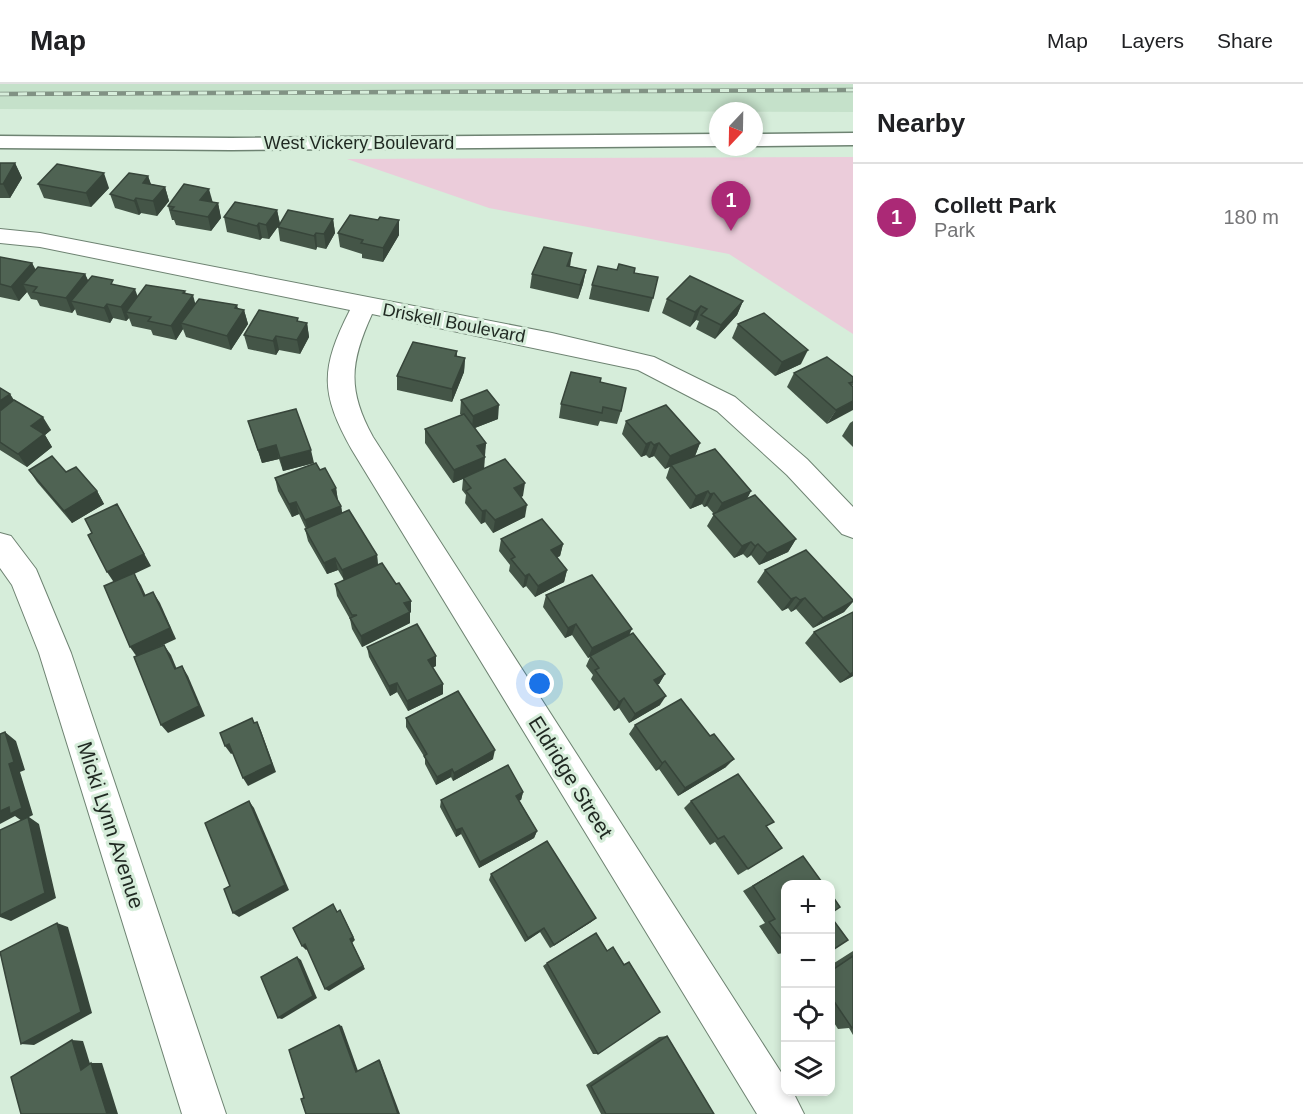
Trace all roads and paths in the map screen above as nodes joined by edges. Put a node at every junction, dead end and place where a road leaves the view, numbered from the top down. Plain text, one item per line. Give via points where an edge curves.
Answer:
1 (853, 139) edge
2 (709, 140) edge
3 (763, 140) edge
4 (0, 142) edge
5 (0, 236) edge
6 (364, 306) junction
7 (853, 526) edge
8 (0, 545) edge
9 (204, 1114) edge
10 (782, 1114) edge

1 - 3 main road
2 - 4 main road, West Vickery Boulevard
5 - 6 street, Driskell Boulevard via 40,240
6 - 7 street, Driskell Boulevard via 645,363 726,404 796,467
6 - 10 street, Eldridge Street via 347,340 340,367 343,403 362,443
8 - 9 street, Micki Lynn Avenue via 25,578 55,653

